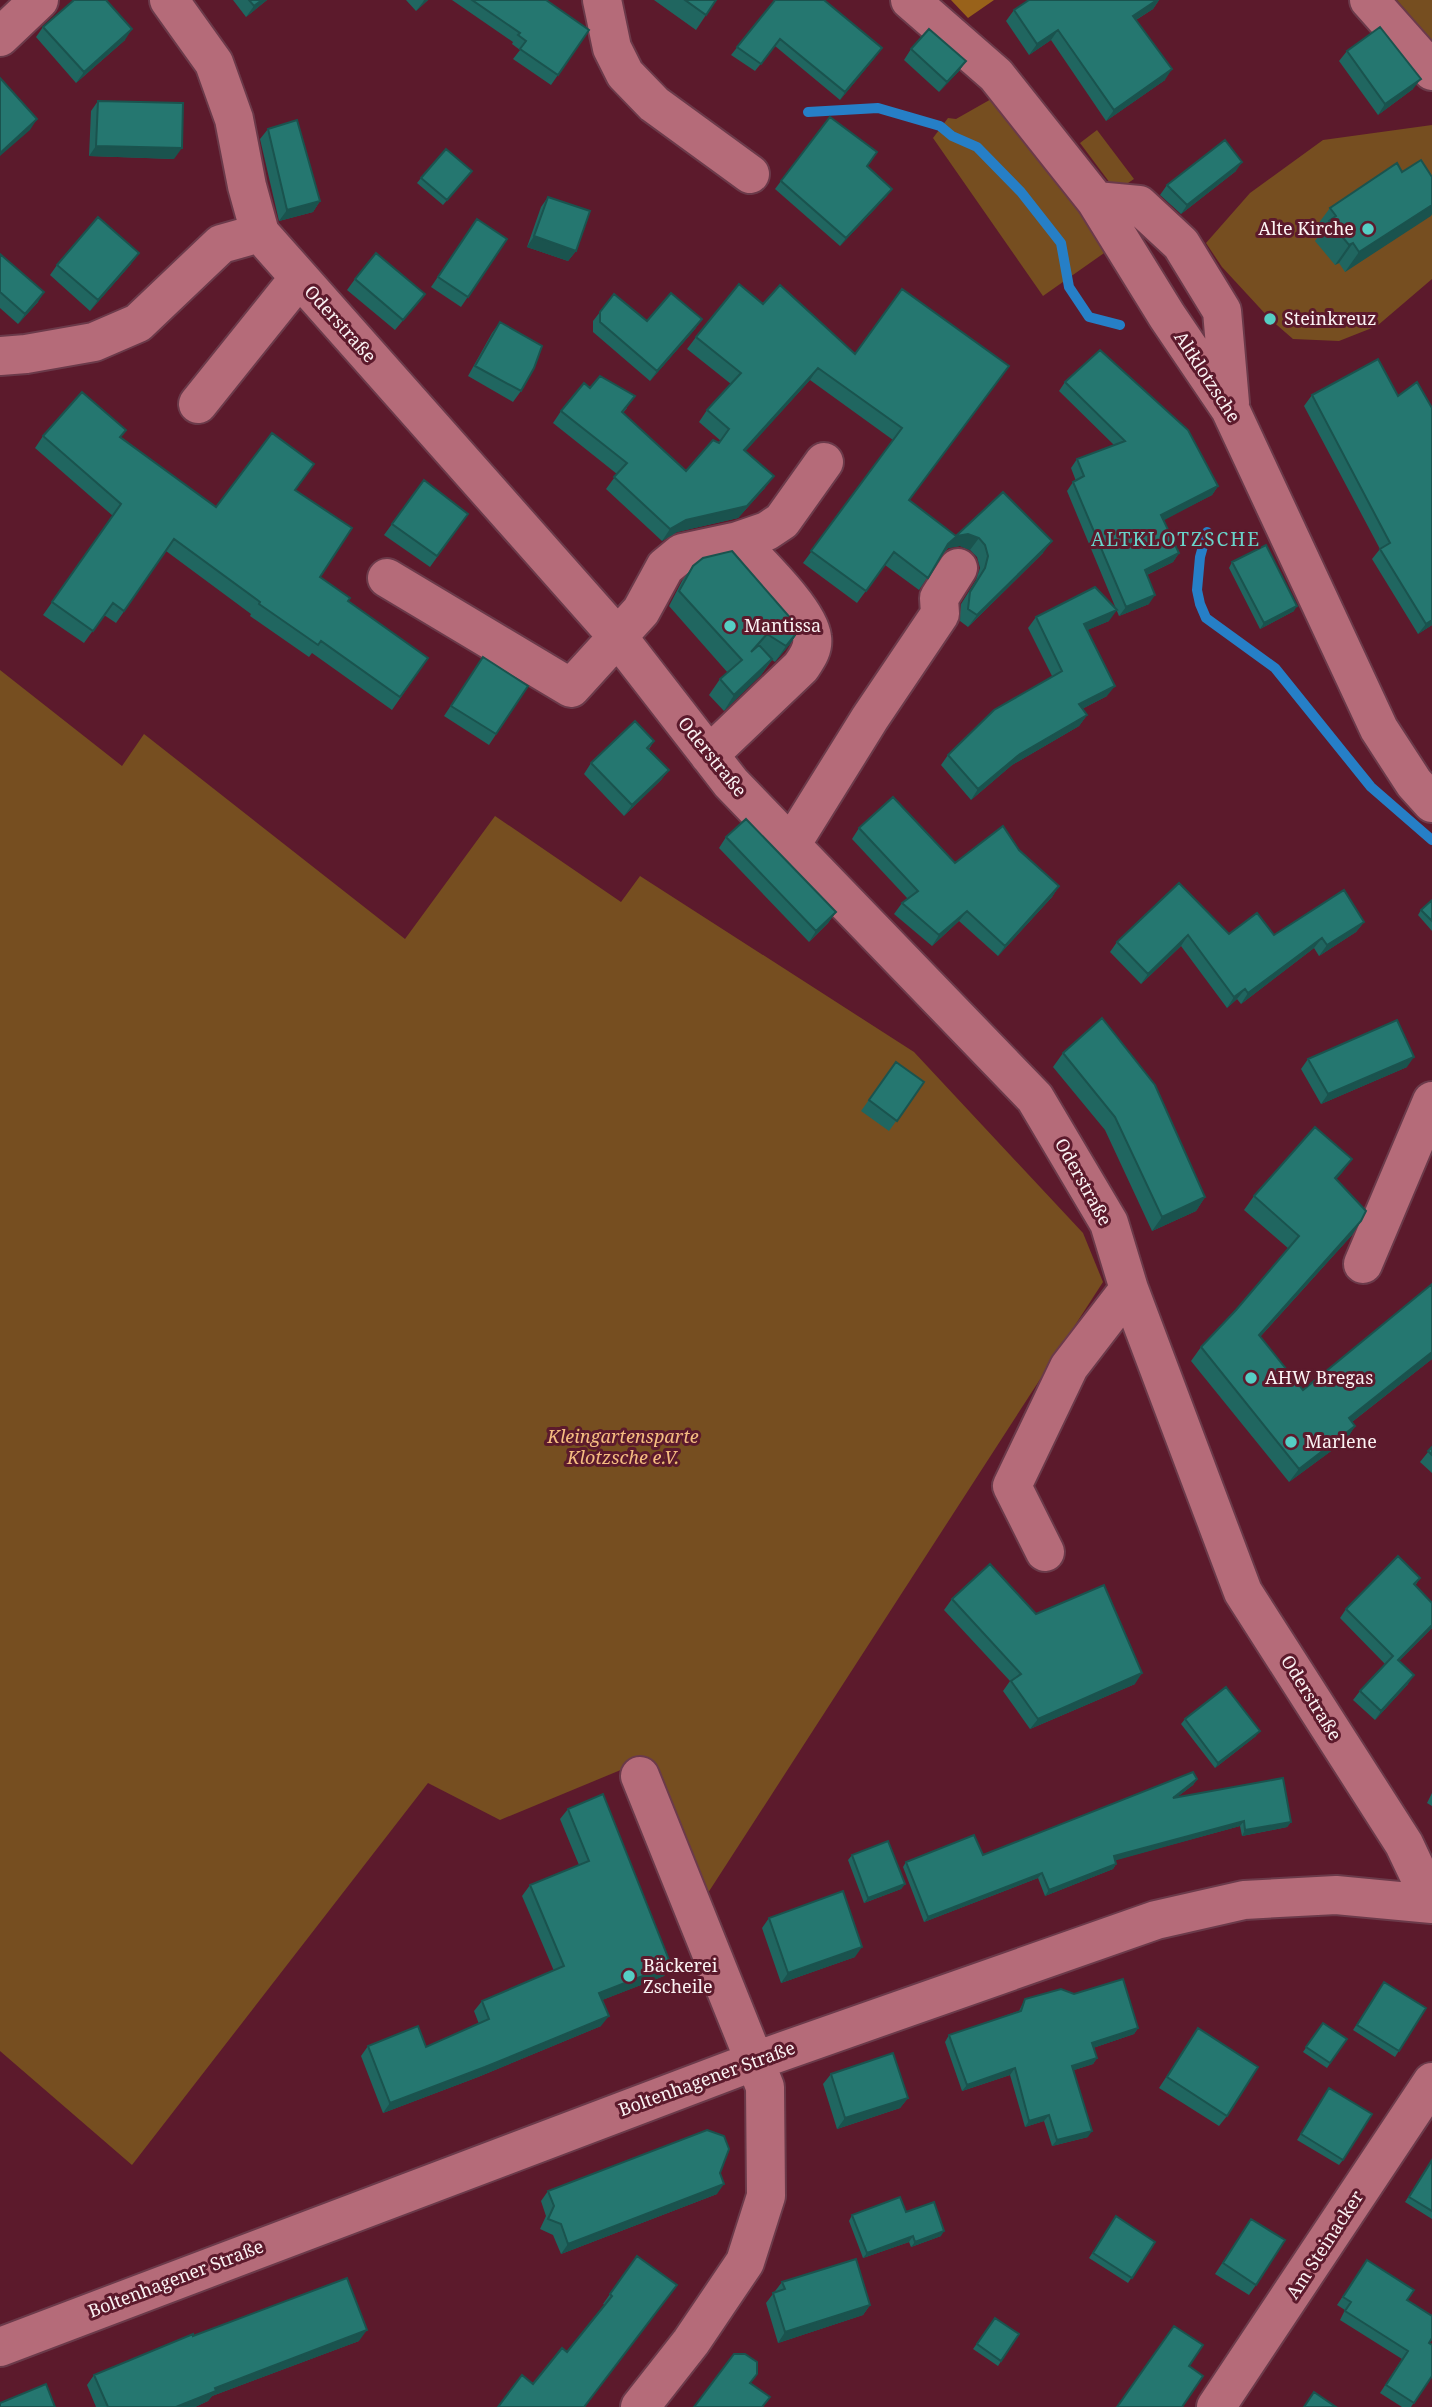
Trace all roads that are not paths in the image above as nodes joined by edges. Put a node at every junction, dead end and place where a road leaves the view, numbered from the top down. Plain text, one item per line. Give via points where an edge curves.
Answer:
1 (39, 0) edge
2 (169, 0) edge
3 (601, 0) edge
4 (910, 0) edge
5 (1370, 0) edge
6 (0, 37) edge
7 (1432, 71) edge
8 (750, 174) dead end
9 (1096, 201) junction
10 (260, 233) junction
11 (299, 278) junction
12 (0, 356) edge
13 (198, 404) dead end
14 (1230, 409) junction
15 (824, 462) dead end
16 (738, 541) junction
17 (958, 568) dead end
18 (387, 578) dead end
19 (617, 636) junction
20 (709, 755) junction
21 (1432, 803) edge
22 (791, 845) junction
23 (1432, 1101) edge
24 (1363, 1264) dead end
25 (1129, 1289) junction
26 (1045, 1552) dead end
27 (640, 1776) dead end
28 (1432, 1904) edge
29 (755, 2061) junction
30 (1432, 2082) edge
31 (0, 2347) edge
32 (640, 2407) edge
33 (1216, 2407) edge

1 - 6 street
2 - 10 street, Oderstraße via 214,63 234,119
3 - 8 street via 612,48 625,74 654,104
4 - 9 street, Altklotzsche via 996,75
5 - 7 street
9 - 14 street, Altklotzsche
9 - 14 street via 1139,205 1181,244 1222,311
10 - 11 street, Oderstraße
10 - 12 street via 221,244 138,323 94,342
11 - 13 street
11 - 19 street, Oderstraße
14 - 21 street, Altklotzsche via 1379,729
15 - 16 street via 782,521
16 - 19 street via 682,553 665,567 641,611
16 - 20 street via 803,615 813,639 810,655 800,667
17 - 22 street via 939,598 940,614
18 - 19 street via 571,688
19 - 20 street, Oderstraße
20 - 22 street, Oderstraße
22 - 25 street, Oderstraße via 1035,1098 1109,1223
23 - 24 street
25 - 26 street via 1069,1367 1012,1486
25 - 28 street, Oderstraße via 1244,1592 1404,1844
27 - 29 street
28 - 29 street, Boltenhagener Straße via 1336,1895 1244,1900 1206,1908 1156,1920
29 - 31 street, Boltenhagener Straße
29 - 32 street via 765,2087 766,2196 745,2262
30 - 33 street, Am Steinacker

